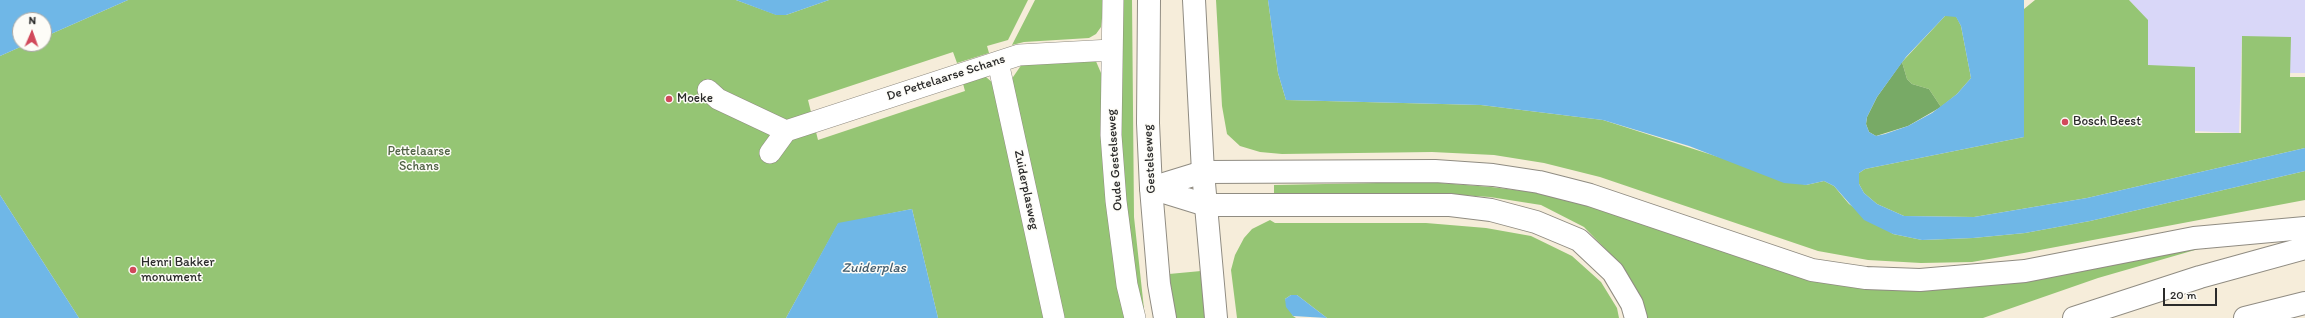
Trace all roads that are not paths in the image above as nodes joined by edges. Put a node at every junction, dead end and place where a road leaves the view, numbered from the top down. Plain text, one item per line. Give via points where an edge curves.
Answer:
1 (1113, 0) edge
2 (1149, 0) edge
3 (1194, 0) edge
4 (1111, 50) junction
5 (998, 62) junction
6 (708, 90) dead end
7 (786, 131) junction
8 (770, 153) dead end
9 (1203, 172) junction
10 (1151, 188) junction
11 (1206, 205) junction
12 (2305, 228) edge
13 (2305, 248) edge
14 (2305, 303) edge
15 (1054, 318) edge
16 (1135, 318) edge
17 (1165, 318) edge
18 (1216, 318) edge
19 (1636, 318) edge
20 (2074, 318) edge
21 (2245, 318) edge

1 - 4 street, Oude Gestelseweg
2 - 10 main road, Gestelseweg via 1148,110
3 - 9 main road
4 - 5 street, De Pettelaarse Schans via 1019,55
4 - 16 street, Oude Gestelseweg via 1111,135 1116,201 1127,285
5 - 7 street, De Pettelaarse Schans
5 - 15 street, Zuiderplasweg
6 - 7 street via 718,99
7 - 8 street
9 - 10 main road
9 - 11 main road
9 - 12 main road via 1435,171 1492,175 1539,182 1590,195 1812,270 1866,278 1920,280 2025,271 2194,238
10 - 11 main road
10 - 17 main road, Gestelseweg via 1159,284
11 - 18 main road
11 - 19 main road via 1450,205 1499,212 1536,222 1579,240 1613,272 1632,304
13 - 20 main road via 2200,277
14 - 21 main road

